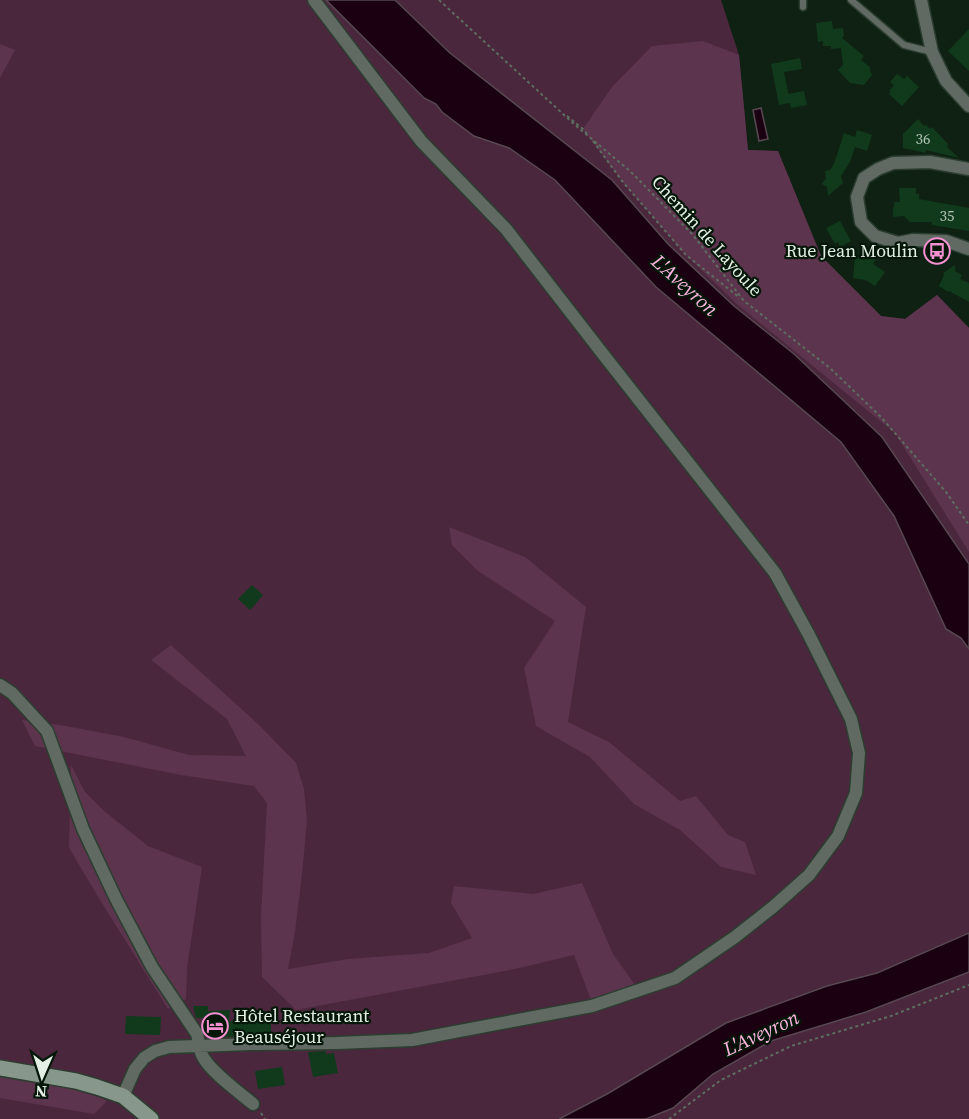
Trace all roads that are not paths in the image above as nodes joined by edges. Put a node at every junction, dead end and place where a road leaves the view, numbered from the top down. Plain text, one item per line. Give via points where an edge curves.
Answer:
1 (314, 0) edge
2 (851, 0) edge
3 (921, 0) edge
4 (932, 52) junction
5 (969, 106) edge
6 (969, 169) edge
7 (969, 249) edge
8 (0, 685) edge
9 (199, 1047) junction
10 (0, 1068) edge
11 (123, 1096) junction
12 (253, 1104) dead end
13 (151, 1119) edge

1 - 9 street via 421,141 506,228 775,573 850,720 859,753 856,793 837,836 809,875 735,937 675,978 592,1006 412,1040
2 - 4 lane via 904,45
3 - 4 street
4 - 5 street via 946,81
6 - 7 street via 930,162 893,163 864,178 857,197 861,222 875,236 898,243 946,241
8 - 9 street via 47,730 83,829 116,899 152,967 197,1034
9 - 11 street via 169,1047 144,1058
9 - 12 street via 213,1069
10 - 11 street via 76,1082
11 - 13 street

